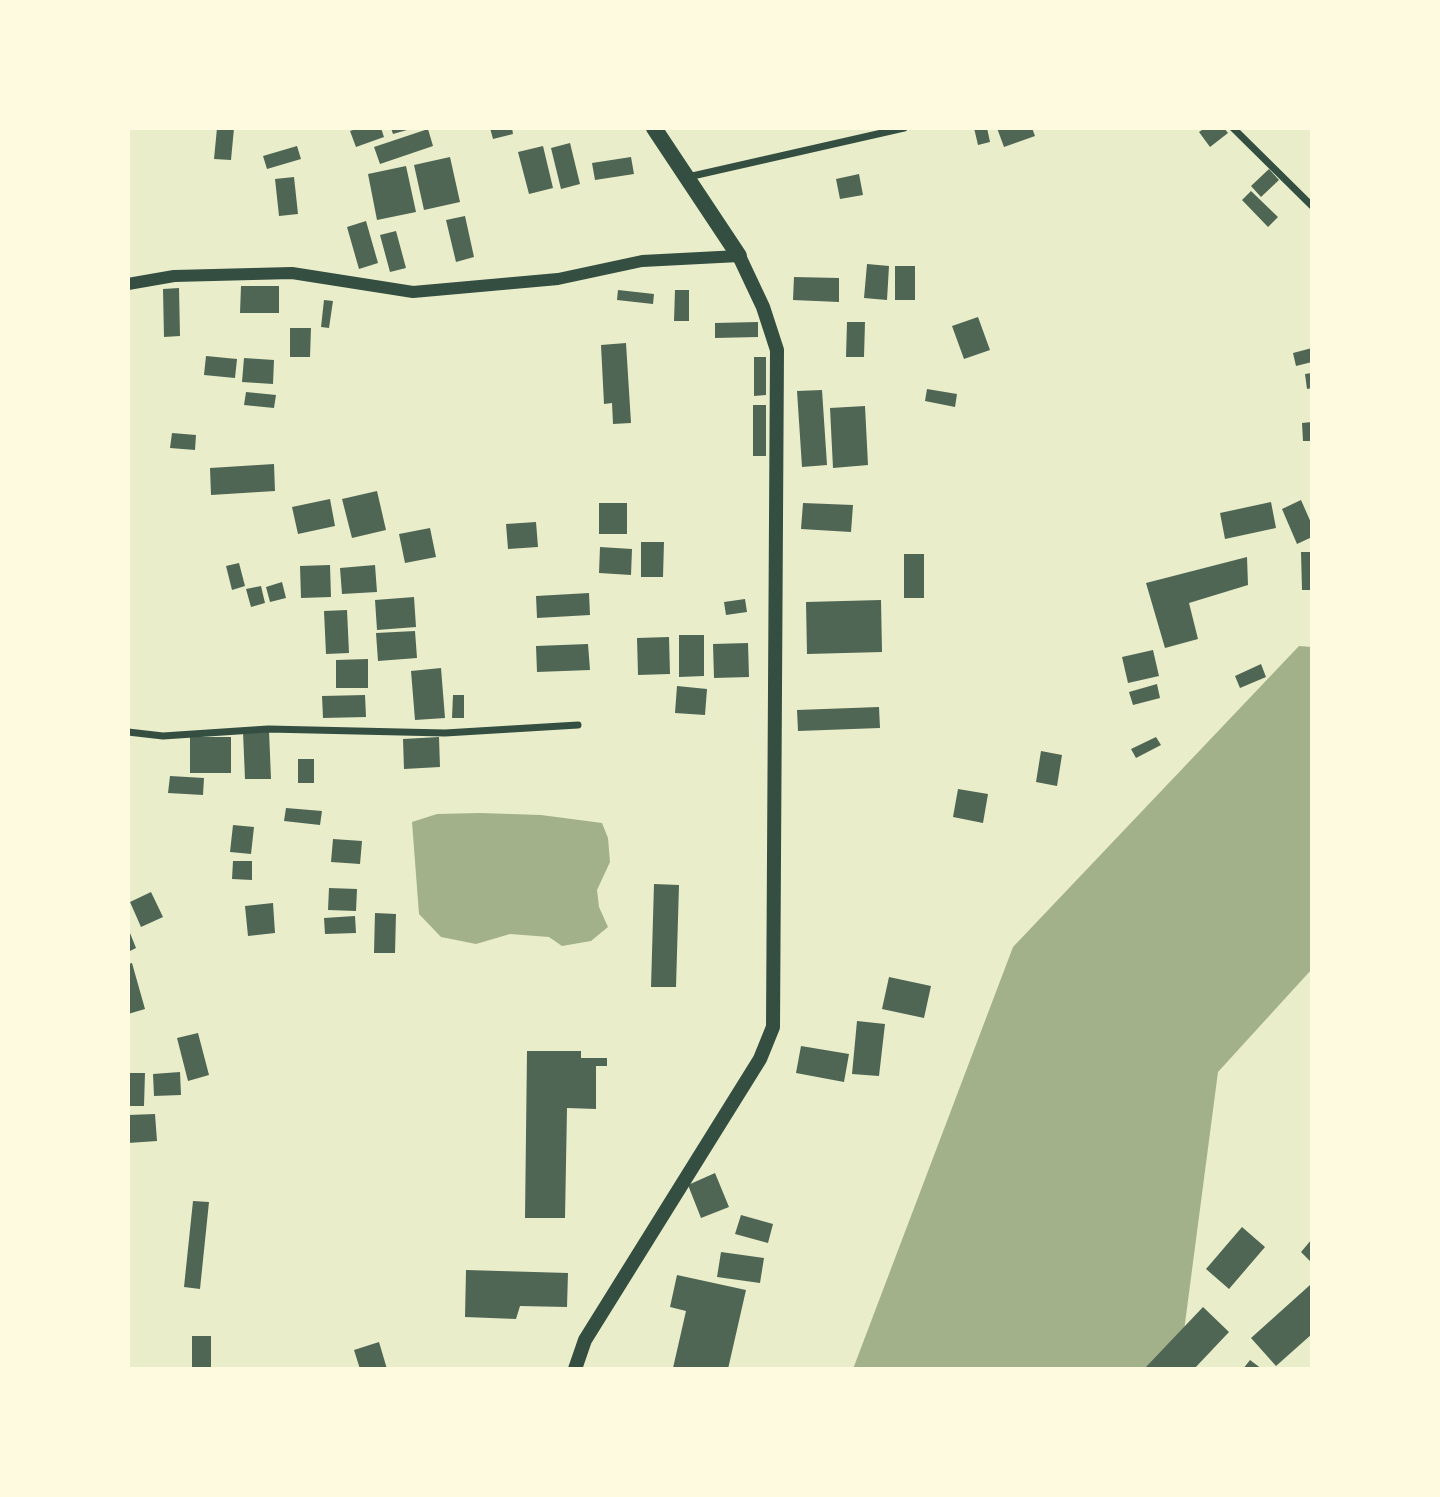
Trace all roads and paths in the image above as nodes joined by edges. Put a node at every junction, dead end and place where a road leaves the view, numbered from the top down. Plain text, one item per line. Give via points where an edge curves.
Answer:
1 (654, 128) edge
2 (904, 128) edge
3 (1233, 128) edge
4 (687, 177) junction
5 (1312, 206) edge
6 (739, 256) junction
7 (128, 284) edge
8 (578, 725) dead end
9 (128, 732) edge
10 (576, 1369) edge

1 - 4 highway
2 - 4 street
3 - 5 street
4 - 6 highway
6 - 7 main road via 642,261 558,279 413,292 292,274 174,276
6 - 10 main road via 777,349 773,1027 760,1059 584,1340
8 - 9 street via 445,733 268,729 163,736

